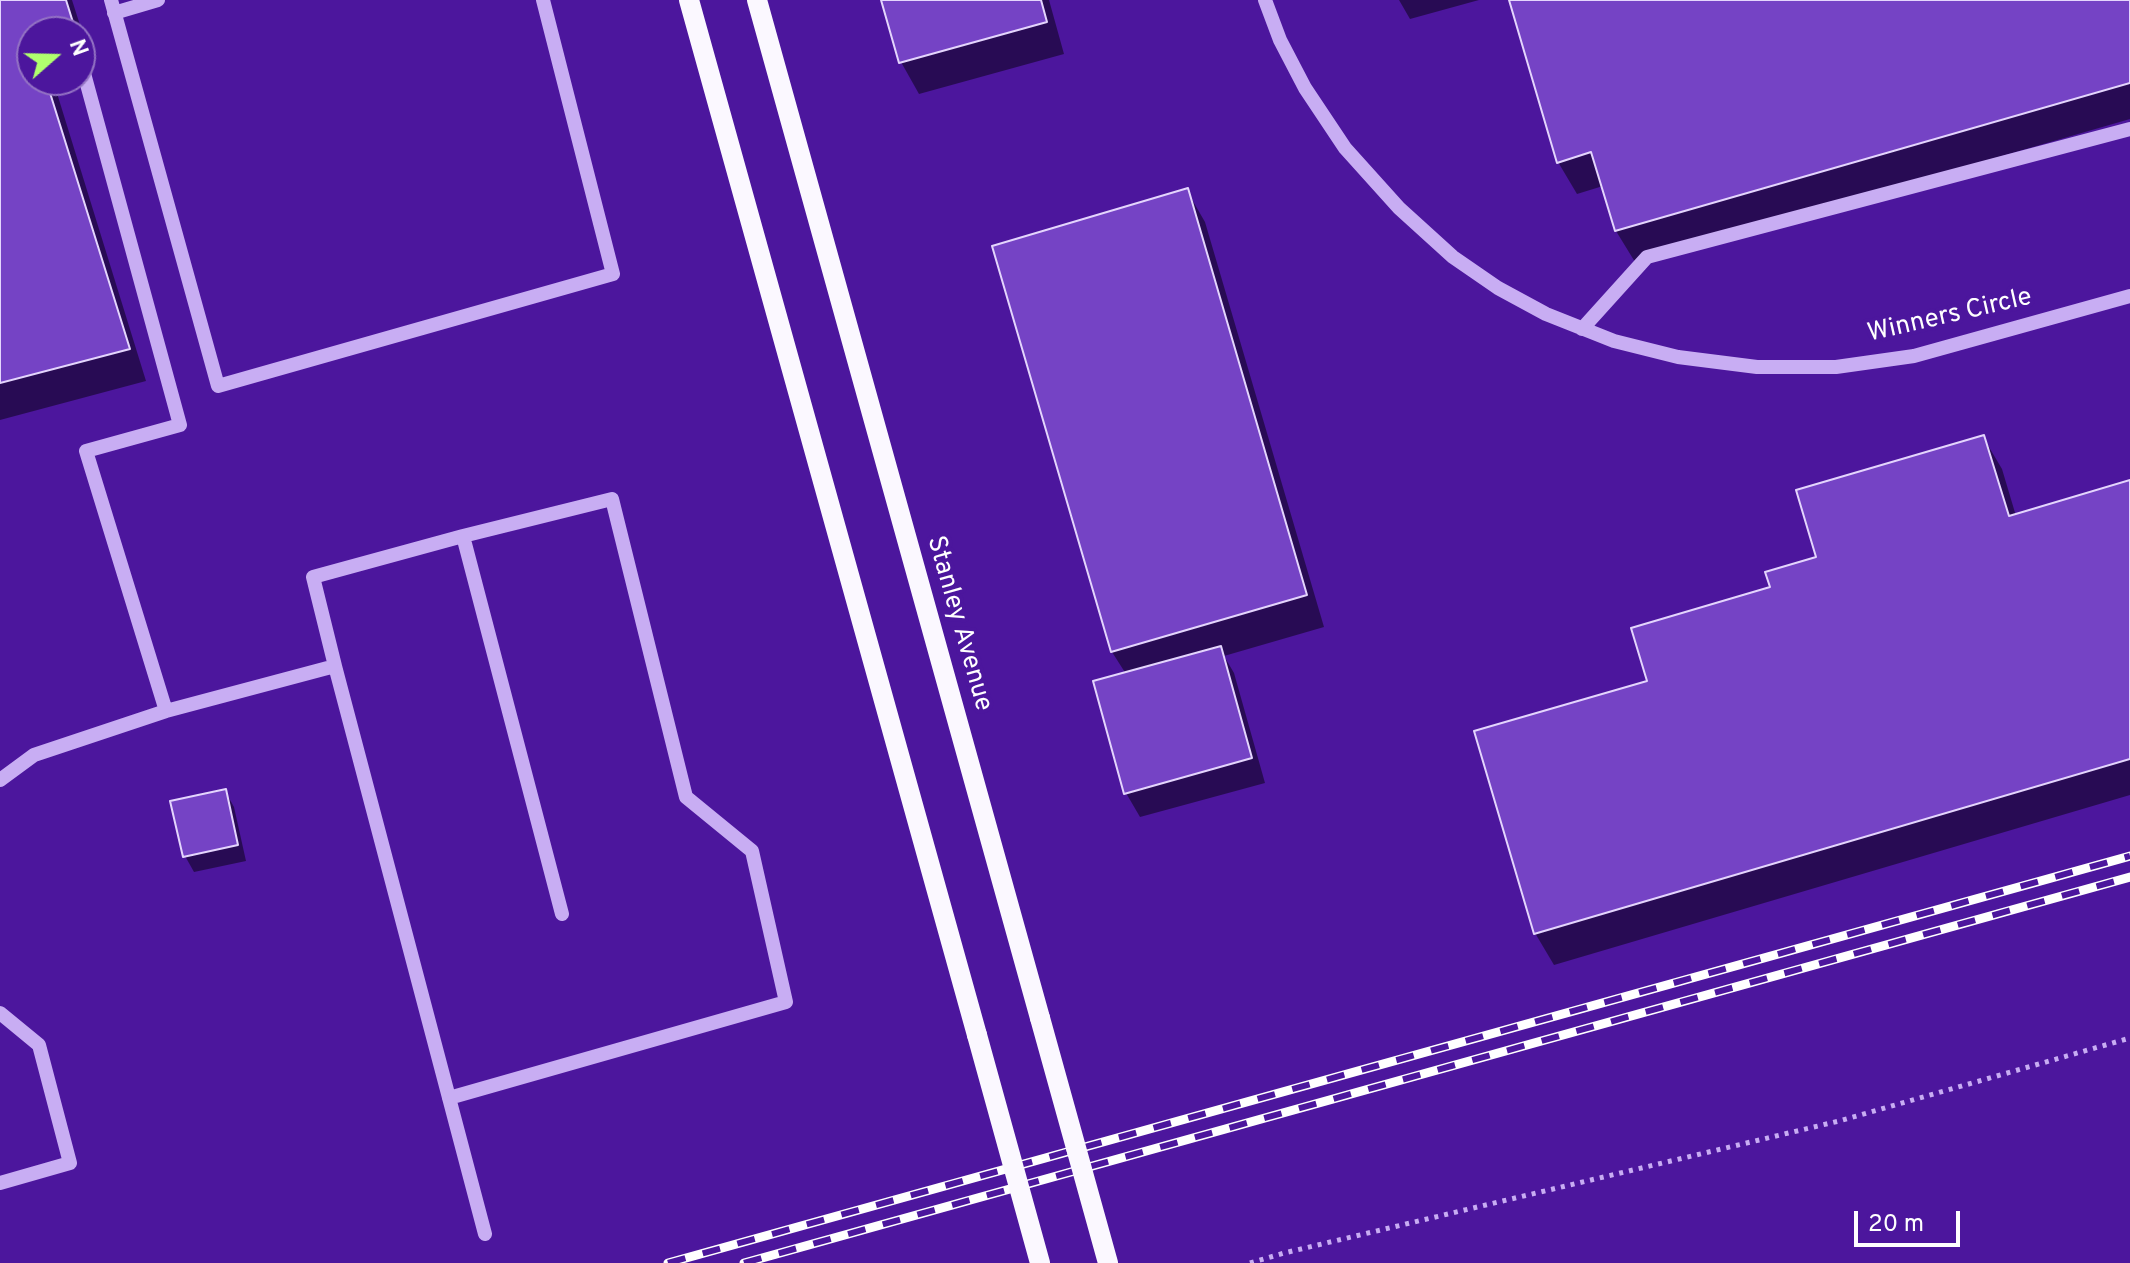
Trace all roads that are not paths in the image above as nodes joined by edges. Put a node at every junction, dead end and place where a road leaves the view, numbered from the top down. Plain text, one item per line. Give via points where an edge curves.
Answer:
1 (158, 0) edge
2 (543, 0) edge
3 (689, 0) edge
4 (757, 0) edge
5 (1265, 0) edge
6 (112, 6) edge
7 (90, 96) edge
8 (2130, 129) edge
9 (2130, 296) edge
10 (1582, 329) junction
11 (463, 536) junction
12 (335, 666) junction
13 (166, 711) junction
14 (0, 780) edge
15 (562, 914) dead end
16 (0, 1013) edge
17 (449, 1098) junction
18 (0, 1183) edge
19 (485, 1234) dead end
20 (1040, 1263) edge
21 (1108, 1263) edge

1 - 6 street
2 - 6 street via 613,274 218,386
3 - 20 main road, bridge
4 - 21 main road, Stanley Avenue, bridge
5 - 10 street, Winners Circle via 1305,88 1345,148 1399,208 1453,257 1498,288
7 - 13 street via 180,425 86,451
8 - 10 street via 1647,257
9 - 10 street, Winners Circle via 1914,356 1836,367 1757,367 1678,357
11 - 12 street via 313,577
11 - 15 street
11 - 17 street via 612,499 686,797 752,851 786,1002
12 - 13 street
12 - 17 street
13 - 14 street via 34,755
16 - 18 street via 39,1045 70,1163
17 - 19 street

